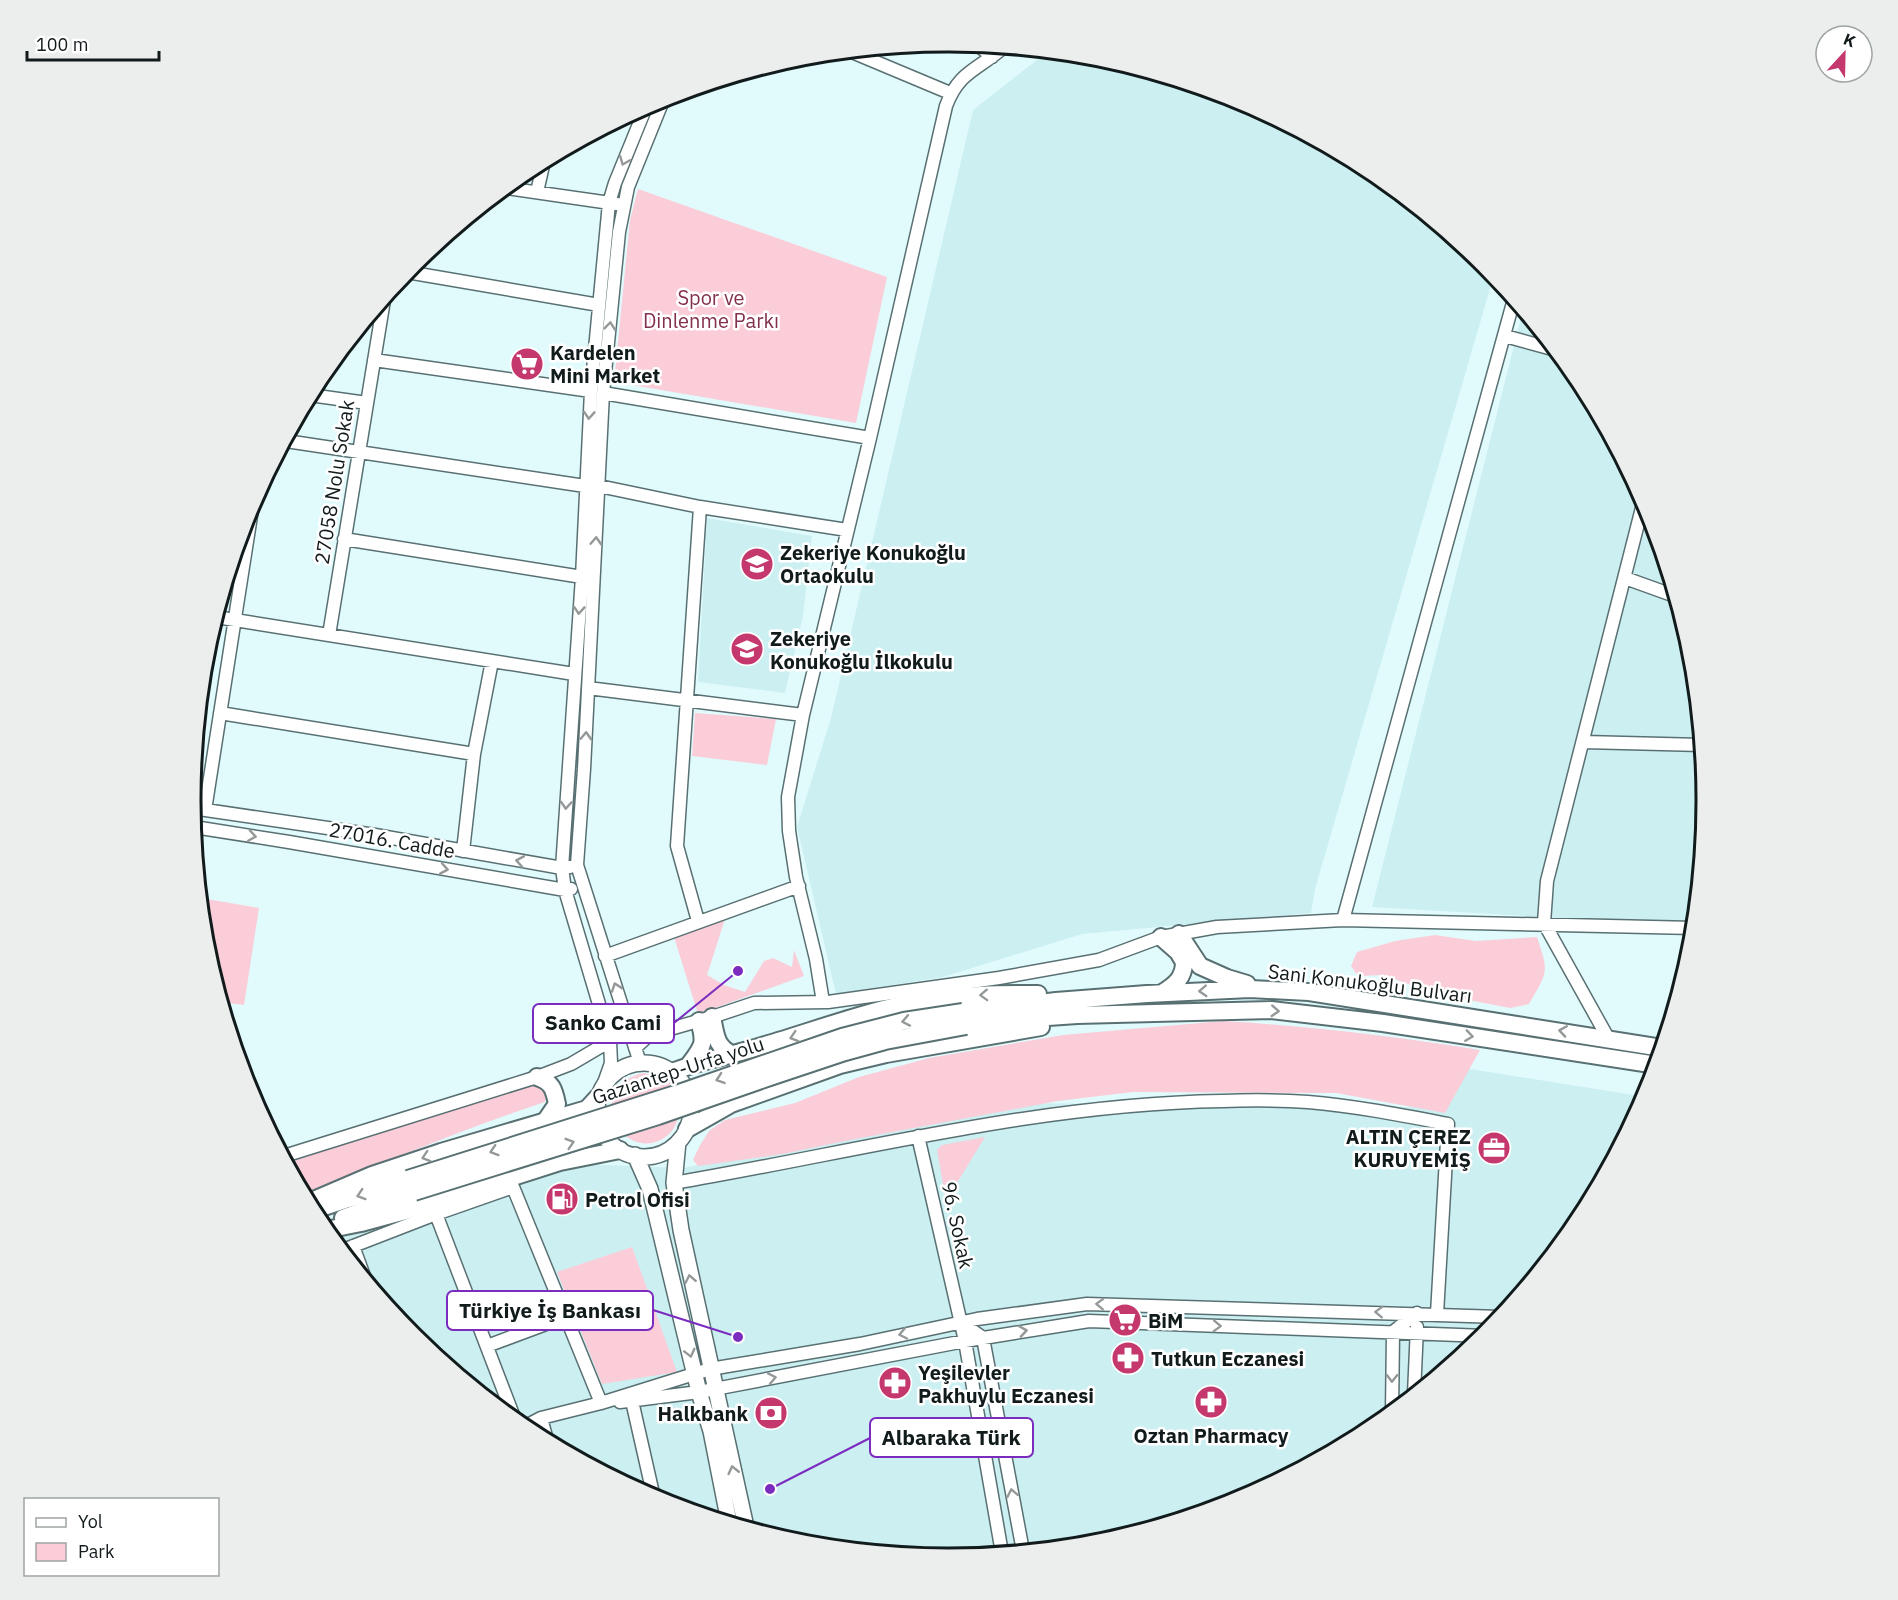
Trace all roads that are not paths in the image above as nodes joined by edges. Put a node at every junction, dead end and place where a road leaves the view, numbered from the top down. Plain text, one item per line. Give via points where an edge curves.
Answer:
1 (988, 54) edge
2 (996, 54) edge
3 (867, 57) edge
4 (992, 57) junction
5 (950, 93) junction
6 (659, 111) edge
7 (641, 119) edge
8 (541, 174) edge
9 (518, 190) edge
10 (537, 192) junction
11 (609, 203) junction
12 (624, 205) junction
13 (417, 274) edge
14 (599, 305) junction
15 (1512, 308) edge
16 (382, 313) edge
17 (1505, 336) junction
18 (1543, 346) edge
19 (374, 360) junction
20 (597, 392) junction
21 (320, 396) edge
22 (367, 403) junction
23 (870, 438) junction
24 (293, 442) edge
25 (358, 453) junction
26 (585, 486) junction
27 (598, 486) junction
28 (700, 507) junction
29 (1640, 515) edge
30 (847, 530) junction
31 (344, 539) junction
32 (245, 549) edge
33 (582, 577) junction
34 (1625, 578) junction
35 (1667, 593) edge
36 (224, 618) edge
37 (233, 620) junction
38 (329, 635) junction
39 (492, 662) junction
40 (574, 674) junction
41 (588, 688) junction
42 (687, 701) junction
43 (220, 713) junction
44 (803, 715) junction
45 (1584, 742) junction
46 (1694, 745) edge
47 (474, 754) junction
48 (201, 809) edge
49 (205, 810) junction
50 (202, 828) edge
51 (463, 851) junction
52 (577, 866) junction
53 (562, 868) junction
54 (799, 886) junction
55 (582, 887) junction
56 (565, 890) junction
57 (1343, 920) junction
58 (698, 921) junction
59 (1544, 923) junction
60 (1685, 928) edge
61 (1179, 934) junction
62 (1161, 937) junction
63 (605, 956) junction
64 (1265, 990) junction
65 (1155, 994) junction
66 (823, 1002) junction
67 (1137, 1012) junction
68 (706, 1019) junction
69 (965, 1019) junction
70 (1608, 1038) junction
71 (610, 1041) junction
72 (1655, 1047) edge
73 (635, 1048) junction
74 (733, 1055) junction
75 (640, 1063) junction
76 (1648, 1064) edge
77 (689, 1065) junction
78 (672, 1072) junction
79 (537, 1077) junction
80 (601, 1090) junction
81 (544, 1123) junction
82 (682, 1135) junction
83 (918, 1136) junction
84 (627, 1153) junction
85 (291, 1154) edge
86 (674, 1183) junction
87 (411, 1186) junction
88 (317, 1199) edge
89 (323, 1208) edge
90 (436, 1214) junction
91 (331, 1221) edge
92 (336, 1228) edge
93 (350, 1247) edge
94 (1417, 1313) junction
95 (1437, 1314) junction
96 (1489, 1316) edge
97 (565, 1317) junction
98 (960, 1322) junction
99 (1393, 1332) junction
100 (1417, 1334) junction
101 (1471, 1336) edge
102 (983, 1338) junction
103 (965, 1341) junction
104 (487, 1346) junction
105 (819, 1350) junction
106 (823, 1368) junction
107 (710, 1369) junction
108 (695, 1375) junction
109 (1414, 1384) edge
110 (707, 1390) junction
111 (632, 1401) junction
112 (1392, 1402) edge
113 (601, 1403) junction
114 (509, 1404) edge
115 (541, 1418) junction
116 (534, 1422) edge
117 (544, 1428) edge
118 (651, 1485) edge
119 (727, 1513) edge
120 (744, 1518) edge
121 (1022, 1544) edge
122 (1001, 1546) edge

1 - 4 street
2 - 4 street
3 - 5 street
4 - 5 street via 962,77
5 - 23 street
6 - 12 street
7 -> 11 street
8 - 10 street
9 - 10 street
10 - 11 street
11 - 12 street
11 - 14 street
20 -> 12 street
13 - 14 street
14 - 20 street
15 - 17 street
16 - 19 street, 27058 Nolu Sokak
17 - 18 street
17 - 57 street
19 - 20 street
19 - 22 street, 27058 Nolu Sokak
20 - 23 street
20 -> 26 street
20 - 27 street
21 - 22 street
22 - 25 street, 27058 Nolu Sokak
23 - 30 street
24 - 25 street
25 - 26 street
25 - 31 street, 27058 Nolu Sokak
26 - 33 street
27 - 28 street
41 -> 27 street
28 - 30 street
28 - 42 street
29 - 34 street
30 - 44 street
31 - 33 street
31 - 38 street, 27058 Nolu Sokak
32 - 37 street
33 -> 40 street
34 - 35 street
34 - 45 street
36 - 37 street
37 - 38 street
37 - 43 street
38 - 39 street
39 - 40 street
39 - 47 street
40 -> 53 street
41 - 42 street
52 -> 41 street
42 - 44 street
42 - 58 street via 678,846
43 - 47 street
43 - 49 street
44 - 54 street via 788,797 789,831
45 - 46 street
45 - 59 street via 1547,881
47 - 51 street
48 - 49 street, 27016. Cadde
49 - 51 street, 27016. Cadde
50 -> 56 street, 27016. Cadde
53 -> 51 street, 27016. Cadde
52 - 53 street, 27016. Cadde
52 - 55 street
53 - 56 street
54 - 58 street
54 - 66 street
55 - 56 street, 27016. Cadde
55 - 63 street
56 - 71 street
57 - 59 street
57 - 61 street via 1217,927
58 - 63 street
59 - 60 street
59 - 70 street
61 - 62 street
61 - 64 highway via 1200,966
62 - 65 highway via 1185,962 1176,983
62 - 66 street via 1099,960
73 -> 63 street
64 -> 65 highway, Sani Konukoğlu Bulvarı
70 -> 64 highway, Sani Konukoğlu Bulvarı via 1320,994
65 - 69 highway, Sani Konukoğlu Bulvarı via 1056,1001
65 -> 74 highway via 992,995 922,1001
66 - 68 street via 754,1003
67 - 69 highway, Sani Konukoğlu Bulvarı
67 -> 76 highway, Sani Konukoğlu Bulvarı via 1271,1010 1333,1016
67 - 82 highway via 927,1046 840,1065 731,1104
68 - 73 street via 649,1035
68 - 74 highway via 722,1050
68 - 77 highway via 704,1042
69 - 87 highway, Gaziantep-Urfa yolu, bridge via 845,1052 658,1116
70 - 72 highway, Sani Konukoğlu Bulvarı
71 - 79 street via 571,1065
71 - 80 street via 611,1063
73 - 75 street
74 - 77 highway
75 - 78 main road
75 - 80 main road via 615,1072
77 - 78 highway
78 - 82 main road via 689,1098 690,1114
79 - 81 highway via 553,1086 557,1104
79 - 85 street
80 - 81 highway via 587,1110
80 - 84 main road via 597,1113 600,1127 608,1140
81 -> 88 highway via 441,1152
82 - 84 main road via 658,1154
82 - 86 main road
83 - 86 street
83 - 95 street via 1092,1109 1184,1101 1308,1102 1448,1124
83 - 98 street, 96. Sokak
84 - 92 highway via 560,1162 409,1210
84 -> 108 main road via 650,1189
107 -> 86 main road
87 -> 89 highway
87 - 91 highway
90 - 93 street
90 - 97 street via 513,1187
90 - 104 street
94 - 95 street
94 -> 98 street via 1086,1304
94 - 99 street
94 - 100 street
95 - 96 street
97 - 104 street
97 - 113 street
98 - 102 street
98 - 103 street, 96. Sokak
98 -> 105 street
99 - 100 street
102 -> 99 street via 1089,1321
99 -> 112 street
100 - 101 street
100 - 109 street
102 - 103 street
121 -> 102 street
103 - 106 street
103 - 122 street, 96. Sokak
104 - 114 street
105 - 106 street
105 - 107 street
110 -> 106 street
107 - 108 street
107 - 110 main road
108 - 110 main road
108 - 113 street
110 - 111 street
110 - 119 main road
120 -> 110 main road
111 - 113 street
111 - 118 street
113 - 115 street
115 - 116 street
115 - 117 street

